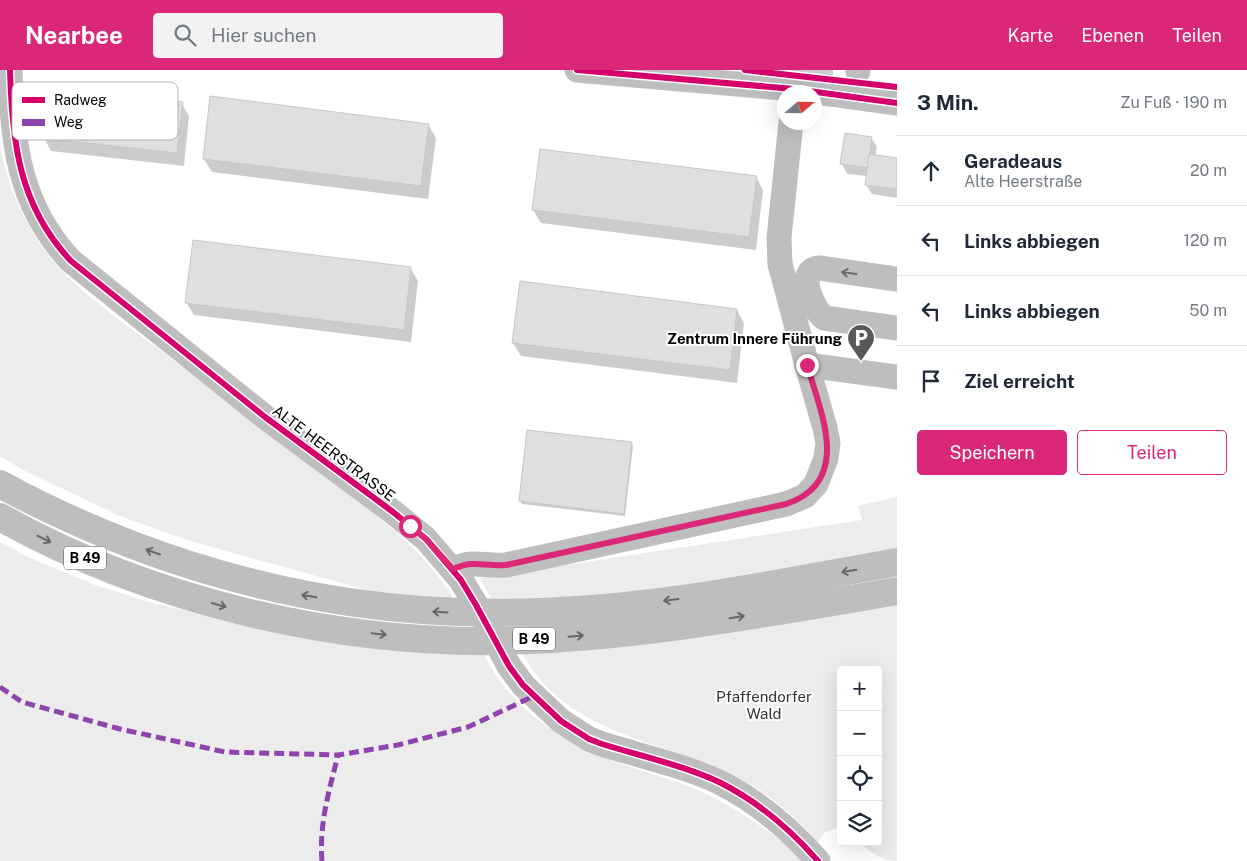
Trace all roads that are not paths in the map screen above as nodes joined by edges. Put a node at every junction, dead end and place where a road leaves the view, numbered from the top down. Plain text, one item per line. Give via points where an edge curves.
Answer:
1 (10, 70) edge
2 (577, 70) edge
3 (777, 89) edge
4 (822, 94) edge
5 (897, 103) edge
6 (12, 125) edge
7 (790, 130) edge
8 (15, 140) edge
9 (897, 280) edge
10 (897, 328) edge
11 (807, 365) junction
12 (897, 377) edge
13 (0, 484) edge
14 (0, 517) edge
15 (897, 562) edge
16 (457, 575) junction
17 (897, 591) edge
18 (818, 861) edge

1 - 6 street, ALTE HEERSTRASSE
2 - 3 street
4 - 5 street
7 - 11 street via 779,248 782,274
8 - 16 street, ALTE HEERSTRASSE via 20,168 38,216 60,249 265,417 426,539
9 -> 10 street via 819,268 810,271 807,285 817,311 824,318
11 - 12 street
11 - 16 street via 828,443 820,477 806,496 786,504 506,565 472,562
15 -> 13 highway, B 49 via 637,604 524,612 424,611 335,601 227,576 98,531
14 -> 17 highway, B 49 via 108,567 222,606 301,623 448,640 503,641 643,630
16 - 18 street, ALTE HEERSTRASSE via 509,666 523,685 561,721 602,744 719,782 774,818

